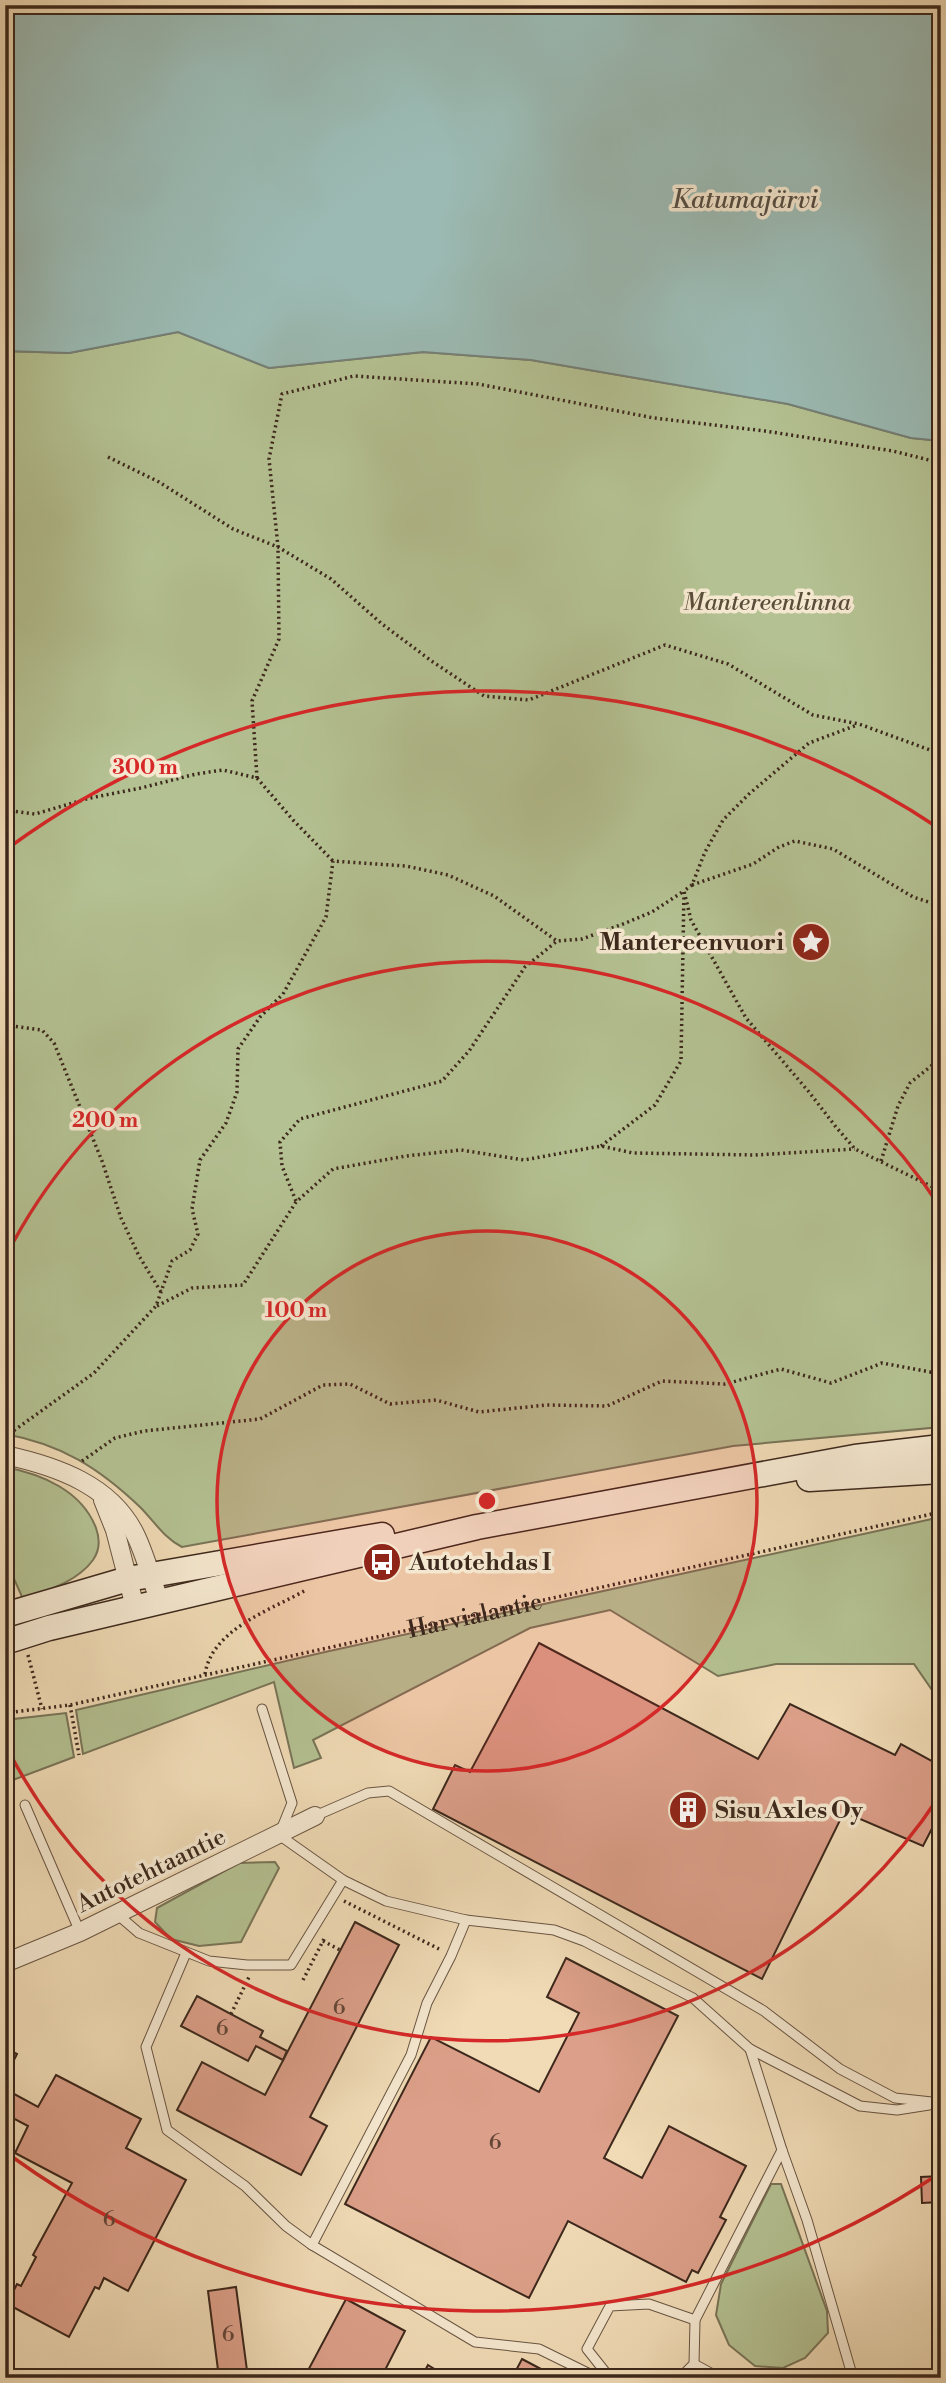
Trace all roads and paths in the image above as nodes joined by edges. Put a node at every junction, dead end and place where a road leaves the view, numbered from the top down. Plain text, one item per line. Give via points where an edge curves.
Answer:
1 (108, 457) dead end
2 (941, 463) edge
3 (278, 547) junction
4 (859, 724) junction
5 (941, 754) edge
6 (257, 778) junction
7 (5, 810) edge
8 (333, 861) junction
9 (692, 885) junction
10 (684, 891) junction
11 (941, 906) edge
12 (557, 941) junction
13 (5, 1025) edge
14 (941, 1058) edge
15 (601, 1146) junction
16 (855, 1149) junction
17 (881, 1161) junction
18 (941, 1191) edge
19 (296, 1202) junction
20 (161, 1292) junction
21 (156, 1306) junction
22 (941, 1374) edge
23 (5, 1437) edge
24 (941, 1447) edge
25 (5, 1455) edge
26 (64, 1471) junction
27 (941, 1471) edge
28 (701, 1486) junction
29 (941, 1513) edge
30 (477, 1527) junction
31 (5, 1573) edge
32 (139, 1577) junction
33 (311, 1587) dead end
34 (160, 1603) junction
35 (8, 1604) edge
36 (135, 1607) junction
37 (16, 1644) edge
38 (205, 1675) junction
39 (70, 1705) junction
40 (262, 1709) dead end
41 (42, 1710) junction
42 (5, 1713) edge
43 (79, 1755) dead end
44 (25, 1805) dead end
45 (315, 1816) joint
46 (279, 1835) junction
47 (343, 1880) junction
48 (339, 1910) dead end
49 (117, 1914) junction
50 (466, 1920) junction
51 (328, 1931) dead end
52 (80, 1932) junction
53 (323, 1941) junction
54 (340, 1950) dead end
55 (186, 1953) junction
56 (451, 1956) junction
57 (5, 1962) edge
58 (254, 1965) junction
59 (303, 1980) dead end
60 (231, 2014) dead end
61 (750, 2049) junction
62 (941, 2103) edge
63 (782, 2150) junction
64 (313, 2245) junction
65 (695, 2320) junction
66 (694, 2364) junction
67 (852, 2375) edge
68 (598, 2378) edge
69 (610, 2378) edge
70 (680, 2378) edge
71 (693, 2378) edge
72 (720, 2378) edge
73 (828, 2378) edge

1 - 3 path via 159,482 233,529
2 - 3 path via 765,431 654,418 478,384 354,376 282,394 269,458
3 - 4 path via 331,579 382,624 484,696 529,700 665,645 728,664 813,715
3 - 6 path via 279,639 252,701
4 - 5 path
4 - 9 path via 810,743 749,794 723,820
6 - 7 path via 223,770 90,797 35,814
6 - 8 path
8 - 12 path via 406,866 448,875 494,896
8 - 20 path via 326,917 282,995 238,1049 237,1092 226,1124 200,1160 192,1209 198,1234 190,1250 172,1261
9 - 10 path
9 - 11 path via 753,864 795,841 833,849 914,897
10 - 12 path via 623,924 582,939
10 - 15 path via 681,1061 655,1105
10 - 16 path via 691,920 746,1018
12 - 19 path via 525,967 469,1051 442,1081 300,1119 280,1142 282,1166
13 - 20 path via 42,1030 54,1043 121,1218
14 - 17 path via 910,1083 898,1105
15 - 16 path via 633,1153
15 - 19 path via 524,1160 461,1150 333,1169
16 - 17 path
17 - 18 path
19 - 21 path via 243,1285 192,1289
20 - 21 path
21 - 23 path via 94,1373
22 - 26 path via 882,1363 831,1383 781,1369 725,1384 662,1381 607,1406 546,1405 479,1412 436,1399 390,1404 350,1384 323,1385 260,1419 115,1438
24 - 28 main road via 855,1457
25 - 26 street
26 - 32 street via 119,1510 135,1534
27 - 28 main road
28 - 30 main road
29 - 38 path, Harvialantie
30 - 32 main road via 366,1536
30 - 34 main road
31 - 35 path
32 - 34 street
32 - 35 main road
32 - 36 street
33 - 38 path via 223,1640
34 - 36 main road
36 - 37 main road via 49,1628
37 - 41 path
38 - 39 path, Harvialantie
39 - 41 path, Harvialantie
39 - 43 path
40 - 46 lane via 292,1803
41 - 42 path, Harvialantie
44 - 52 lane
45 - 46 street, Autotehtaantie
45 - 62 lane via 368,1793 389,1791 764,2011 840,2069 895,2098
46 - 47 lane
46 - 49 street, Autotehtaantie
47 - 50 lane via 386,1901
47 - 58 lane via 291,1965
48 - 56 path via 344,1900
49 - 52 street, Autotehtaantie
49 - 55 lane via 138,1933
50 - 56 lane
50 - 61 lane via 554,1930 584,1941 693,1998
51 - 53 path
52 - 57 street, Autotehtaantie
53 - 54 path
53 - 59 path
55 - 58 lane via 209,1961
55 - 64 lane via 146,2048 167,2130 245,2186
56 - 64 lane via 427,2003 411,2056
58 - 60 path
61 - 62 lane via 860,2106 897,2110
61 - 63 lane
63 - 65 lane
63 - 67 lane
64 - 68 lane via 475,2342 539,2349
65 - 66 lane
65 - 69 lane via 649,2304 610,2306 587,2348
66 - 70 lane
66 - 71 lane
66 - 72 lane
67 - 73 lane

